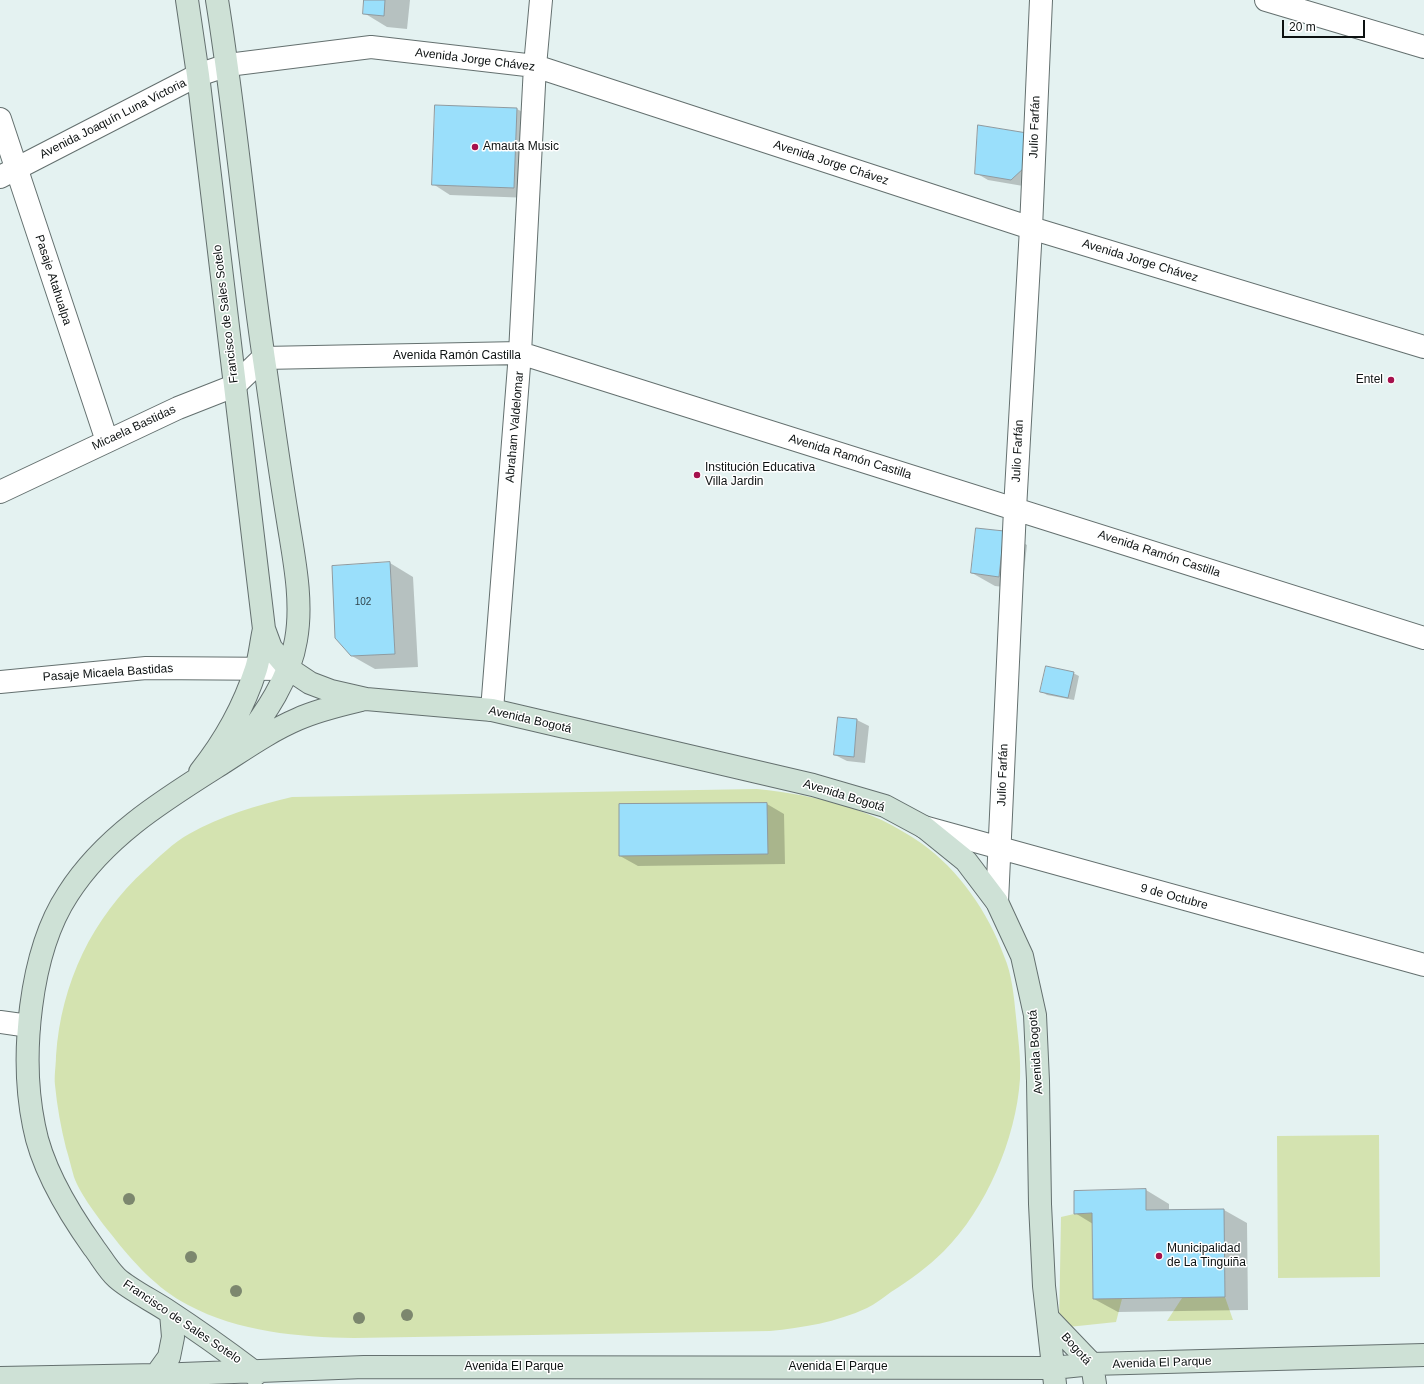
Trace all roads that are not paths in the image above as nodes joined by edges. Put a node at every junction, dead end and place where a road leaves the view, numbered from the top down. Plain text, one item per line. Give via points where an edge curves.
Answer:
1 (187, 0) edge
2 (217, 0) edge
3 (541, 0) edge
4 (1041, 0) edge
5 (1266, 0) edge
6 (1424, 47) edge
7 (228, 65) junction
8 (535, 66) junction
9 (198, 75) junction
10 (0, 119) edge
11 (8, 173) edge
12 (1031, 228) junction
13 (1424, 347) edge
14 (520, 354) junction
15 (263, 358) junction
16 (234, 386) junction
17 (107, 441) junction
18 (0, 492) edge
19 (1015, 509) junction
20 (264, 629) junction
21 (1424, 638) edge
22 (256, 668) junction
23 (289, 670) junction
24 (0, 682) edge
25 (366, 699) junction
26 (492, 710) junction
27 (231, 758) junction
28 (192, 782) junction
29 (924, 827) junction
30 (1000, 848) junction
31 (997, 902) junction
32 (1424, 966) edge
33 (0, 1022) edge
34 (29, 1026) junction
35 (171, 1313) junction
36 (1048, 1318) junction
37 (1424, 1355) edge
38 (1094, 1374) edge
39 (156, 1375) junction
40 (364, 1375) edge
41 (310, 1376) edge
42 (1054, 1376) edge
43 (257, 1377) edge
44 (0, 1378) edge

1 - 9 street, Francisco de Sales Sotelo
2 - 7 street
3 - 8 street, Abraham Valdelomar
4 - 12 street, Julio Farfán
5 - 6 street
7 - 8 street, Avenida Jorge Chávez via 371,47
7 - 9 street, Avenida Joaquín Luna Victoria
7 - 15 street
8 - 12 street, Avenida Jorge Chávez
8 - 14 street, Abraham Valdelomar
9 - 11 street, Avenida Joaquín Luna Victoria
9 - 16 street, Francisco de Sales Sotelo
10 - 11 street, Pasaje Atahualpa
11 - 17 street, Pasaje Atahualpa
12 - 13 street, Avenida Jorge Chávez
12 - 19 street, Julio Farfán
14 - 15 street, Avenida Ramón Castilla
14 - 19 street, Avenida Ramón Castilla
14 - 26 street, Abraham Valdelomar
15 - 16 street, Micaela Bastidas
15 - 23 street via 293,556 298,613 296,640
16 - 17 street, Micaela Bastidas via 178,408
16 - 20 street, Francisco de Sales Sotelo
17 - 18 street, Micaela Bastidas
19 - 21 street, Avenida Ramón Castilla
19 - 30 street, Julio Farfán
20 - 22 street, Francisco de Sales Sotelo
20 - 23 street, Francisco de Sales Sotelo via 271,648
22 - 23 street, Pasaje Micaela Bastidas
22 - 24 street, Pasaje Micaela Bastidas via 146,668
22 - 28 street, Francisco de Sales Sotelo via 226,735
23 - 25 street, Francisco de Sales Sotelo via 310,683 331,691
23 - 27 street via 259,722
25 - 26 street, Avenida Bogotá
25 - 27 street, Francisco de Sales Sotelo via 300,718 273,731
26 - 29 street, Avenida Bogotá via 813,785 885,806
27 - 28 street, Francisco de Sales Sotelo
28 - 34 street, Francisco de Sales Sotelo via 145,814 109,843 67,894 54,919 38,970
29 - 30 street, 9 de Octubre
29 - 31 street, Avenida Bogotá via 966,861
30 - 31 street, Julio Farfán
30 - 32 street, 9 de Octubre
31 - 36 street, Avenida Bogotá via 1022,956 1035,1015 1040,1204
33 - 34 street
34 - 35 street, Francisco de Sales Sotelo via 28,1075 34,1128 50,1176 80,1229 117,1278
35 - 39 street via 173,1337 169,1358
35 - 43 street, Francisco de Sales Sotelo
36 - 38 street, Bogotá
36 - 42 street, Avenida Bogotá
37 - 38 street, Avenida El Parque
38 - 42 street, Avenida El Parque
39 - 43 street, Avenida El Parque
39 - 44 street, Avenida El Parque
40 - 41 street, Avenida El Parque
40 - 42 street, Avenida El Parque
41 - 43 street, Avenida El Parque

